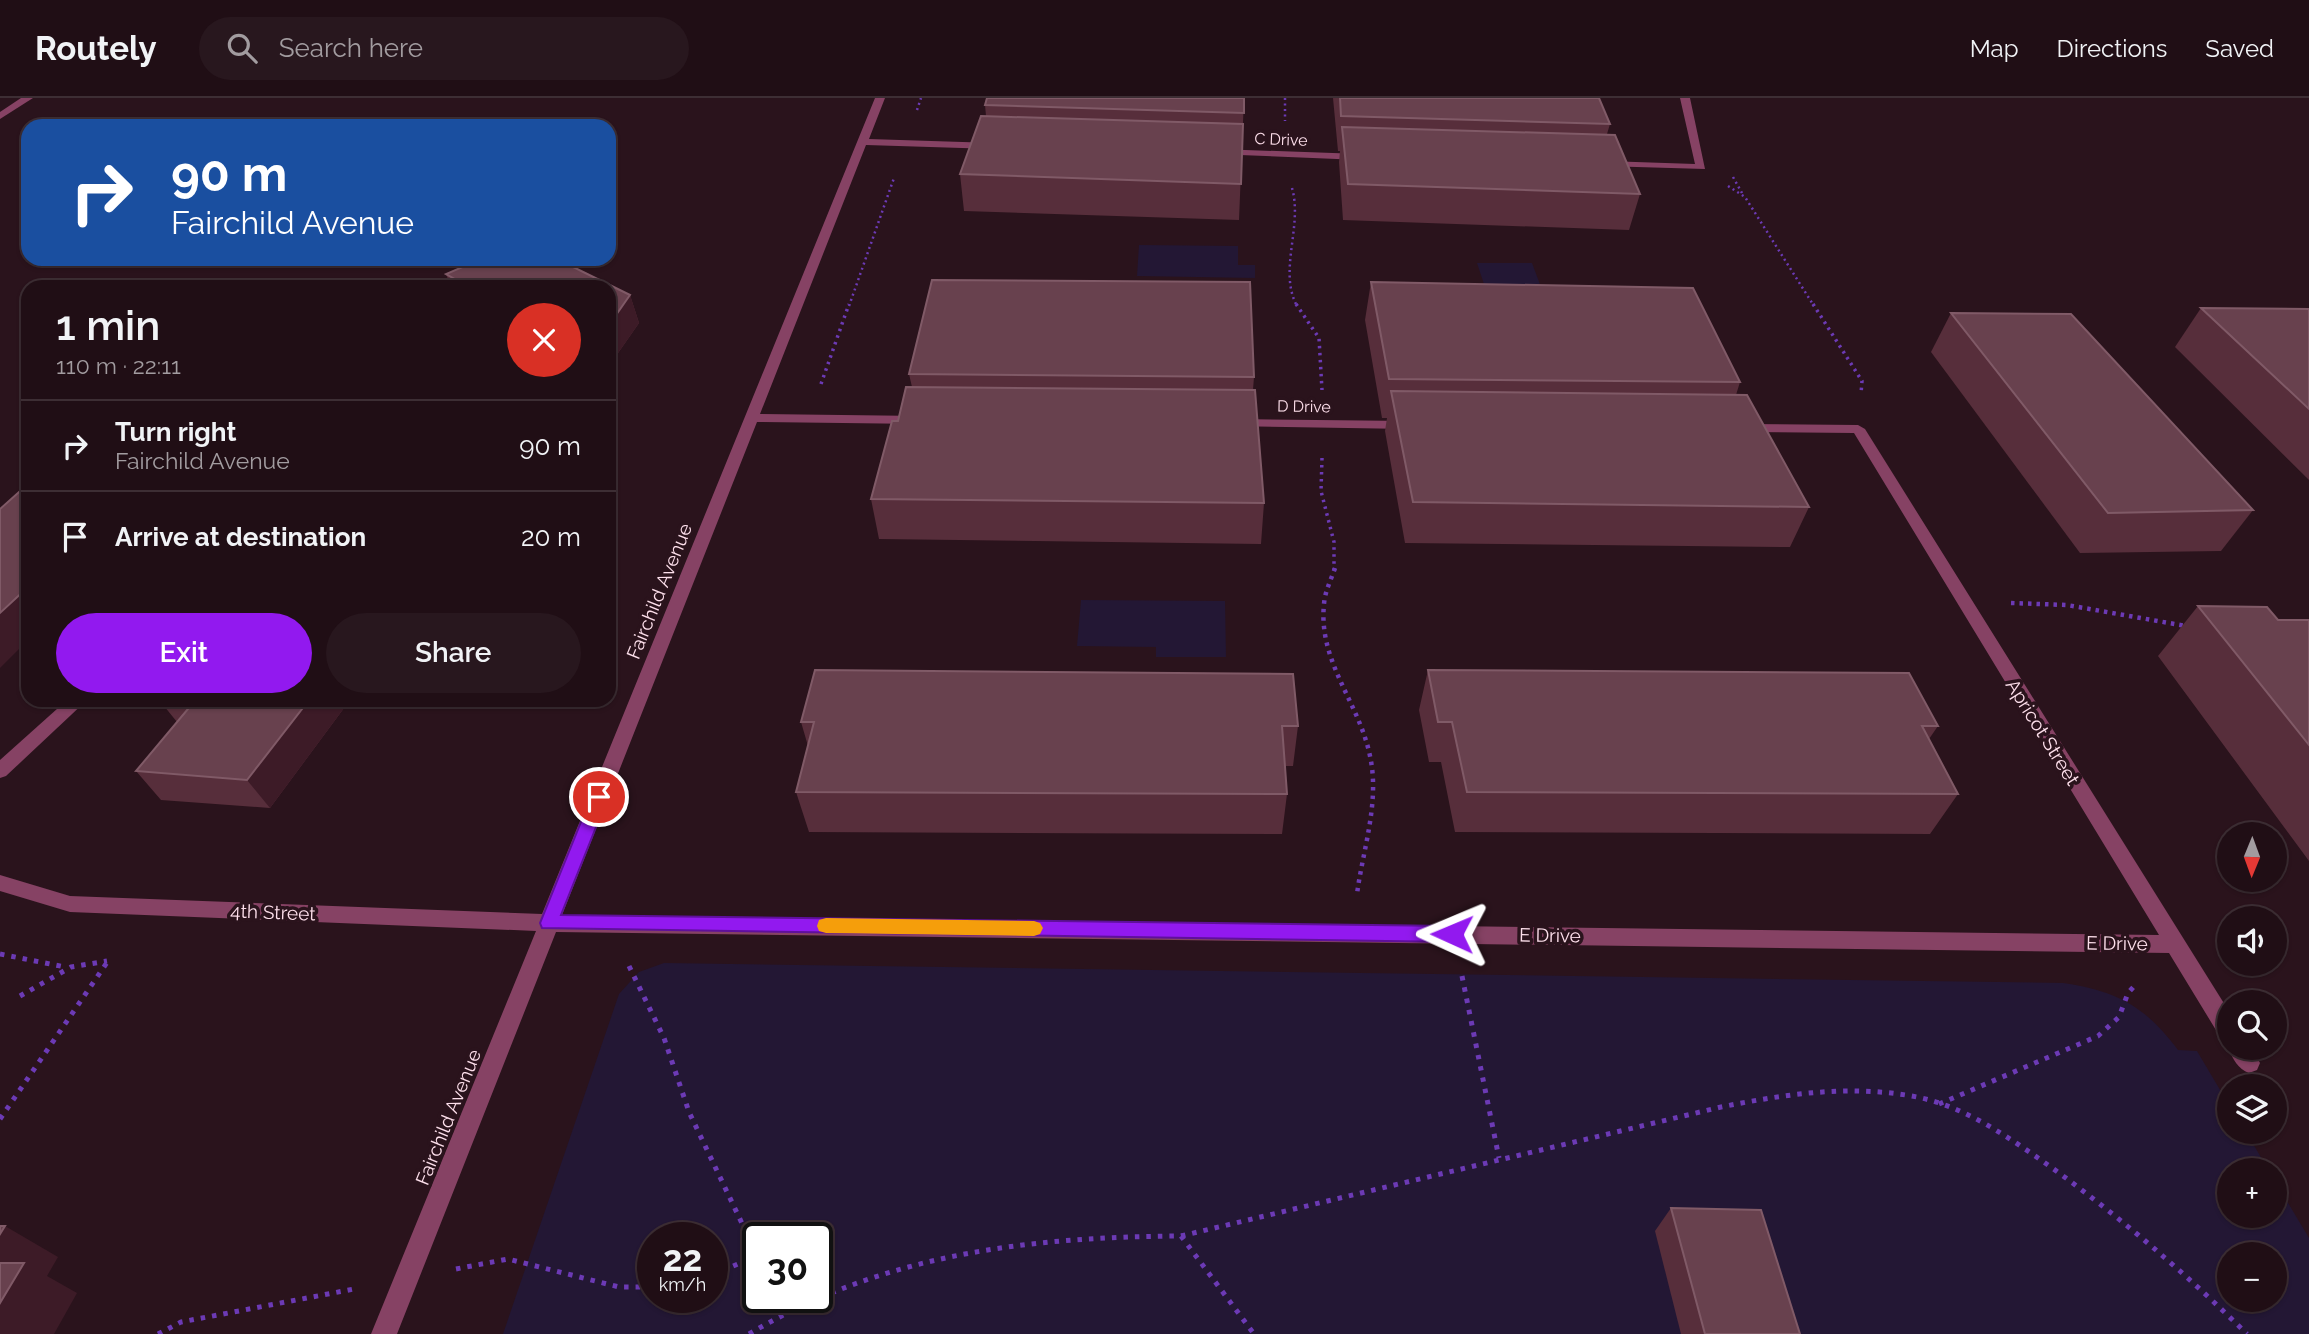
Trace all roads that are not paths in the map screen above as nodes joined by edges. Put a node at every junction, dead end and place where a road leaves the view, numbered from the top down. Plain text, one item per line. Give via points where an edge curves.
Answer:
1 (28, 98) edge
2 (880, 98) edge
3 (1685, 98) edge
4 (0, 116) edge
5 (861, 142) junction
6 (1001, 146) edge
7 (1205, 152) edge
8 (1370, 157) edge
9 (1591, 164) edge
10 (751, 418) junction
11 (932, 420) edge
12 (1224, 423) edge
13 (1418, 425) edge
14 (1720, 428) edge
15 (70, 707) edge
16 (0, 771) edge
17 (0, 883) edge
18 (549, 923) junction
19 (2173, 944) junction
20 (2217, 1013) edge
21 (384, 1334) edge

1 - 4 street
2 - 5 street, Fairchild Avenue
3 - 9 street via 1701,167
5 - 6 street
5 - 10 street, Fairchild Avenue
7 - 8 street, C Drive
10 - 11 street
10 - 18 street, Fairchild Avenue
12 - 13 street, D Drive
14 - 19 street, Apricot Street via 1858,429
15 - 16 street
17 - 18 street, 4th Street via 70,904
18 - 19 street, E Drive
18 - 21 street, Fairchild Avenue
19 - 20 street, Apricot Street

